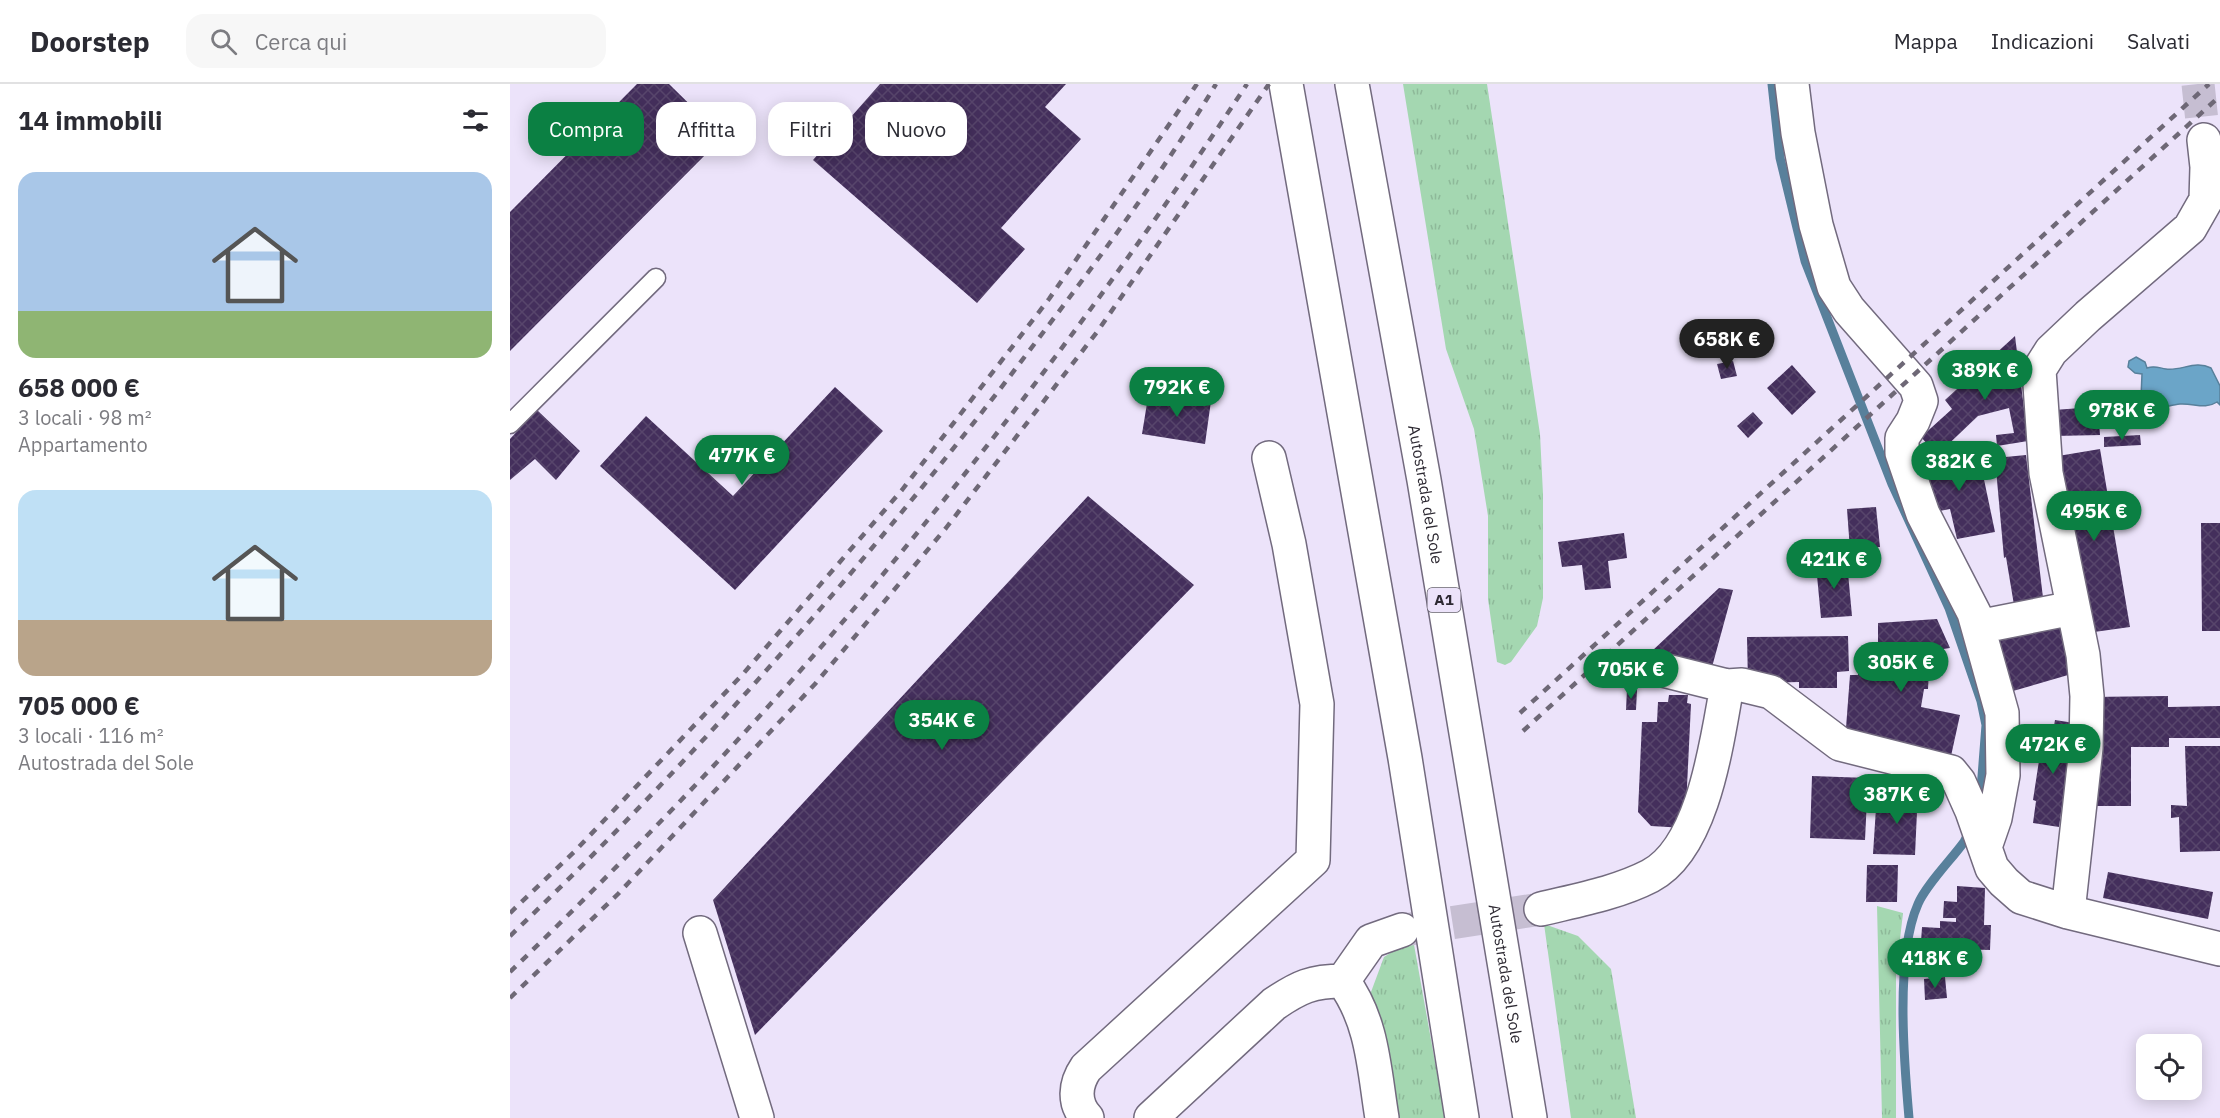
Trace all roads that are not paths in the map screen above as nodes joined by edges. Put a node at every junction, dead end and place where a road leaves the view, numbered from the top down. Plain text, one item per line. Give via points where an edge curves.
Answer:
1 (1286, 84) edge
2 (1352, 84) edge
3 (1792, 84) edge
4 (2204, 140) tunnel mouth
5 (656, 278) dead end
6 (510, 424) edge
7 (1269, 458) dead end
8 (2073, 608) junction
9 (1978, 627) junction
10 (1659, 669) dead end
11 (1727, 686) junction
12 (1980, 832) junction
13 (1541, 909) tunnel mouth
14 (2068, 912) junction
15 (1402, 930) tunnel mouth
16 (700, 933) dead end
17 (2220, 949) edge
18 (1343, 981) junction
19 (757, 1118) edge
20 (1087, 1118) edge
21 (1151, 1118) edge
22 (1382, 1118) edge
23 (1462, 1118) edge
24 (1530, 1118) edge

1 - 23 main road via 1405,758
2 - 24 main road, Autostrada del Sole / A1 via 1424,480
3 - 9 main road via 1816,225 1834,287 1849,310 1916,386 1921,401 1902,438 1902,453 1923,514
4 - 8 main road via 2206,200 2190,228 2051,351 2039,370 2046,473
5 - 6 lane
7 - 20 main road via 1289,544 1317,704 1312,860 1086,1068 1076,1092 1081,1112
8 - 9 main road
8 - 14 main road via 2087,696 2086,748
9 - 12 main road via 2002,713 2003,775 1995,818
10 - 11 main road
11 - 12 main road via 1742,685 1771,692 1840,744 1951,772
11 - 13 main road via 1707,790 1673,856 1653,875
12 - 14 main road via 1992,868 2004,882 2021,897
14 - 17 main road
15 - 18 main road via 1371,941
16 - 19 main road
18 - 21 main road via 1318,981 1274,1004
18 - 22 main road via 1358,1002 1366,1023

